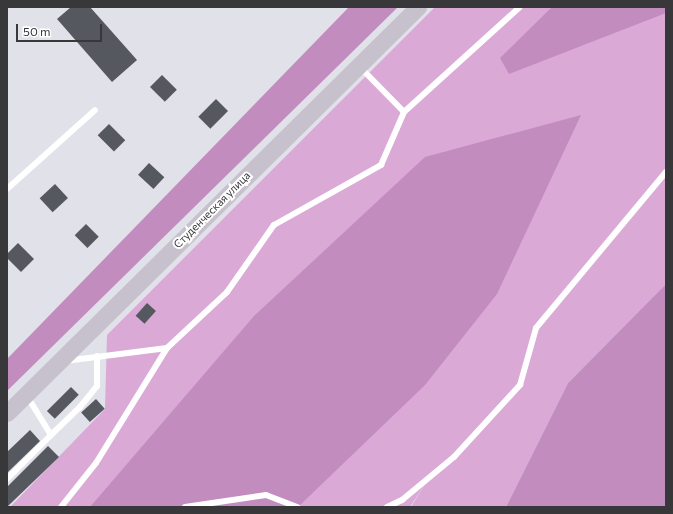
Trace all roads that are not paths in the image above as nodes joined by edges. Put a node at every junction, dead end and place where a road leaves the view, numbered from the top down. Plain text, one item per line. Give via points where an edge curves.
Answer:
1 (418, 7) edge
2 (520, 7) edge
3 (358, 66) junction
4 (95, 110) dead end
5 (404, 112) junction
6 (666, 172) edge
7 (7, 190) edge
8 (167, 348) junction
9 (97, 356) junction
10 (59, 362) junction
11 (26, 394) junction
12 (8, 408) edge
13 (51, 435) junction
14 (7, 479) edge
15 (61, 507) edge
16 (185, 507) edge
17 (298, 507) edge
18 (387, 507) edge

1 - 3 main road, Студенческая улица
2 - 5 lane
3 - 5 lane
3 - 10 main road, Студенческая улица
4 - 7 lane
5 - 8 lane via 381,165 274,225 226,292
6 - 18 lane via 536,328 520,385 454,457 402,500
8 - 9 lane
8 - 15 lane via 96,463
9 - 10 lane
9 - 13 lane via 97,386
10 - 11 main road, Студенческая улица
11 - 12 main road, Студенческая улица
11 - 13 lane
13 - 14 lane
16 - 17 lane via 266,495

